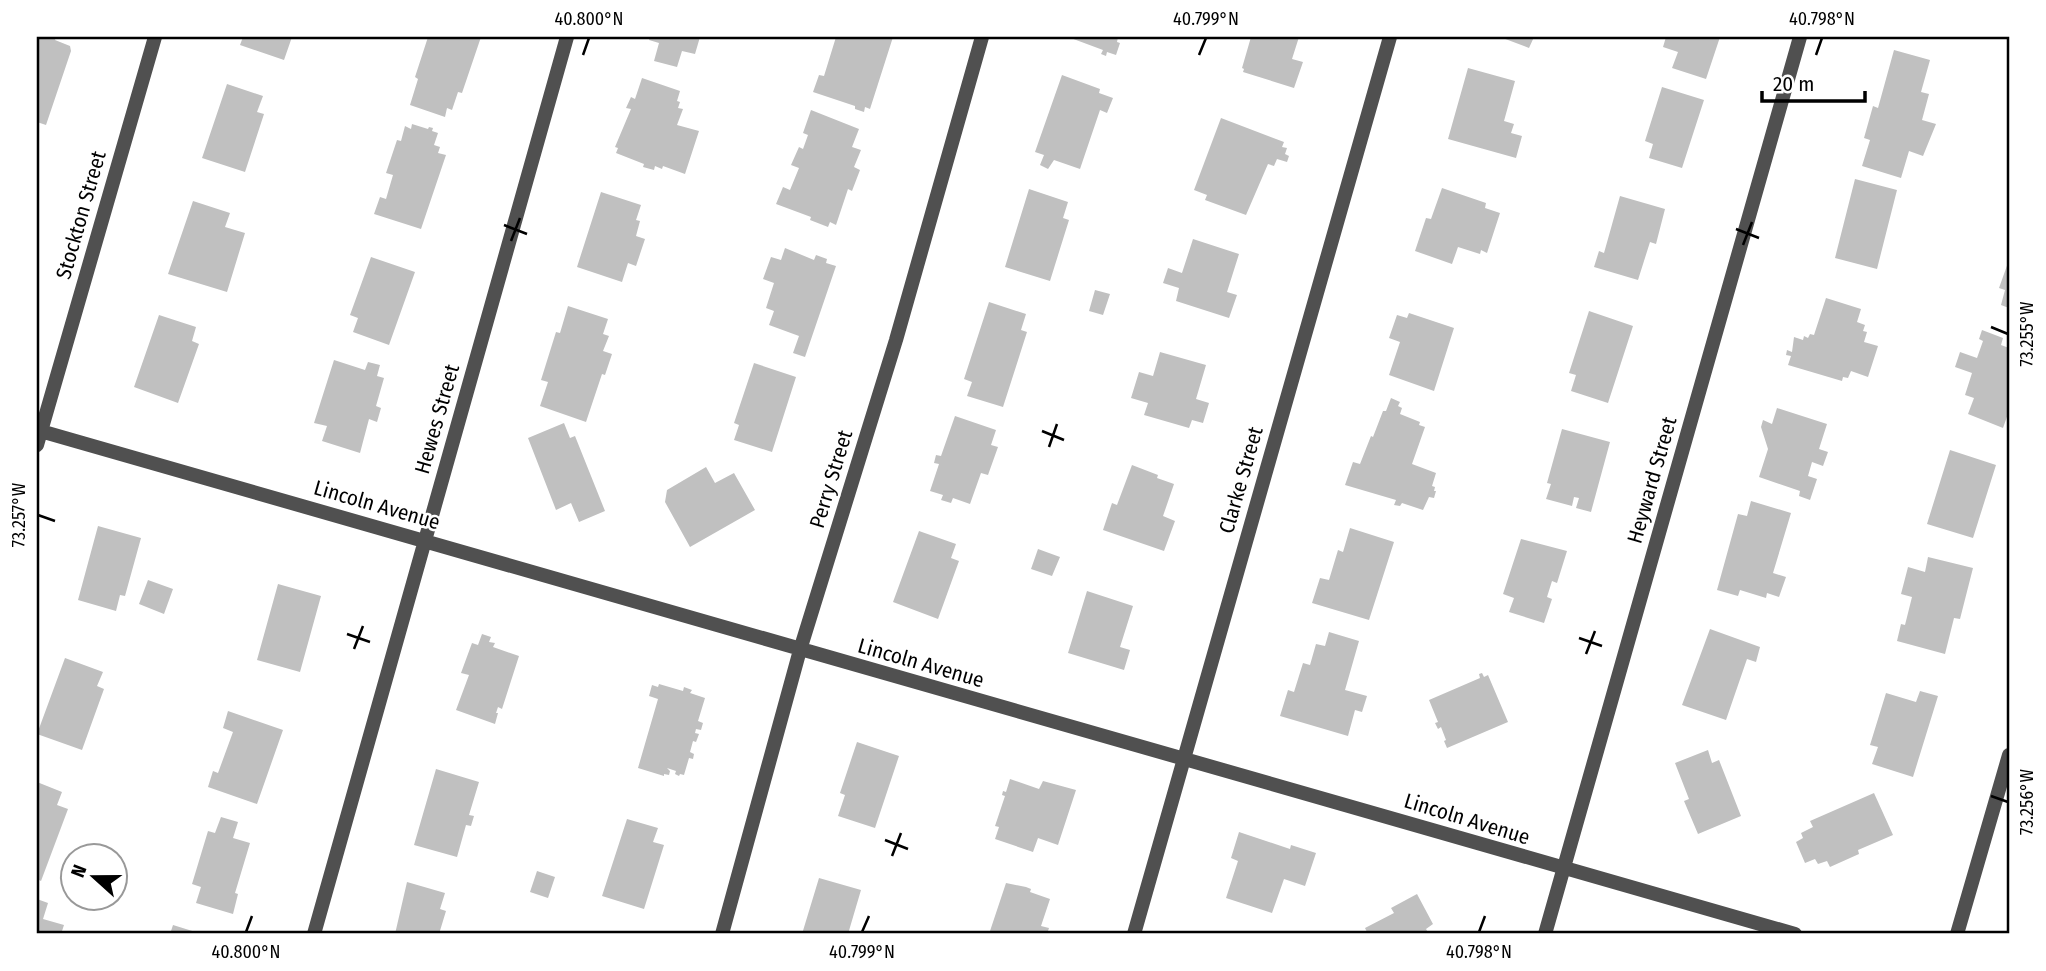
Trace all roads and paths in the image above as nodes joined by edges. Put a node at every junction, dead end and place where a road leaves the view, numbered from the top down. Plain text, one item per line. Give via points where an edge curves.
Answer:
1 (155, 37) edge
2 (567, 37) edge
3 (982, 37) edge
4 (1390, 37) edge
5 (1800, 37) edge
6 (38, 435) edge
7 (424, 541) junction
8 (800, 650) junction
9 (2009, 755) edge
10 (1183, 760) junction
11 (1563, 869) junction
12 (314, 934) edge
13 (722, 934) edge
14 (1134, 934) edge
15 (1545, 934) edge
16 (1795, 934) edge
17 (1957, 934) edge

1 - 6 street, Stockton Street
2 - 7 street, Hewes Street
3 - 8 street, Perry Street via 896,340
4 - 10 street, Clarke Street
5 - 11 street, Heyward Street
6 - 7 street, Lincoln Avenue
7 - 8 street, Lincoln Avenue
7 - 12 street, Hewes Street
8 - 10 street, Lincoln Avenue
8 - 13 street, Perry Street
9 - 17 street
10 - 11 street, Lincoln Avenue
10 - 14 street, Clarke Street
11 - 15 street, Heyward Street
11 - 16 street, Lincoln Avenue

